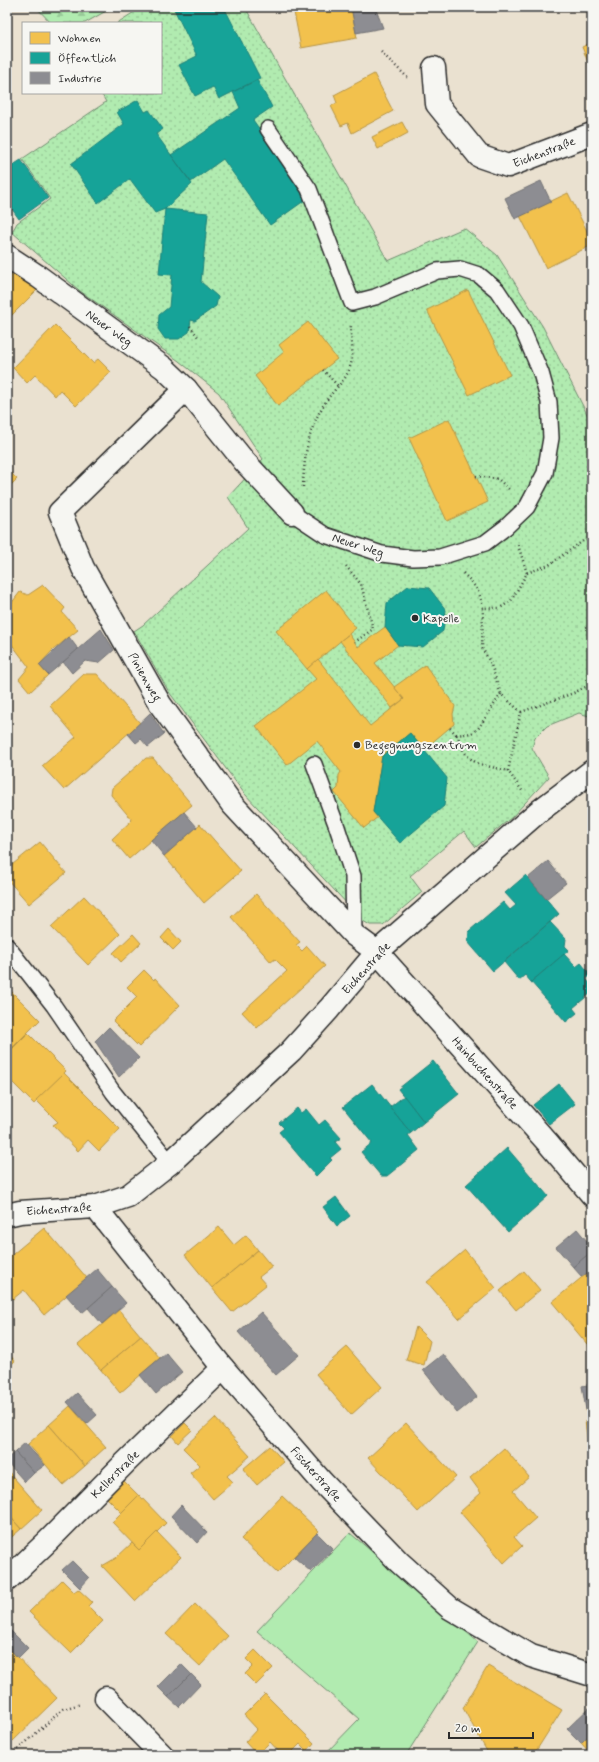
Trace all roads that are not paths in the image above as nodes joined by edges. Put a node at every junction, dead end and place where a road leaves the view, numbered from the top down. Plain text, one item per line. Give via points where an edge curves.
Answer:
1 (434, 68) dead end
2 (268, 129) dead end
3 (592, 134) edge
4 (7, 256) edge
5 (186, 389) junction
6 (292, 513) joint
7 (314, 764) dead end
8 (592, 771) edge
9 (354, 935) junction
10 (7, 946) edge
11 (377, 952) junction
12 (170, 1163) junction
13 (592, 1195) edge
14 (95, 1207) junction
15 (7, 1215) edge
16 (223, 1368) junction
17 (7, 1580) edge
18 (592, 1675) edge
19 (106, 1698) road end
20 (162, 1755) edge

1 - 3 street, Eichenstraße via 437,104 479,156 508,166
2 - 6 lane, Neuer Weg via 309,189 352,303 375,297 437,271 460,269 479,276 498,290 520,326 541,373 549,402 551,438 545,474 527,507 484,543 440,557 413,558 382,554 325,534
4 - 5 street, Neuer Weg via 158,364
5 - 6 street, Neuer Weg via 244,461
5 - 9 street, Pinienweg via 60,512 83,568 160,704 232,804
7 - 9 lane via 353,876
8 - 11 street, Eichenstraße via 538,812
9 - 11 street, Pinienweg
10 - 12 lane via 54,1006 113,1092
11 - 12 street, Eichenstraße via 291,1051
11 - 13 street, Hainbuchenstraße
12 - 14 street, Eichenstraße via 128,1196
14 - 15 street, Eichenstraße
14 - 16 street, Fischerstraße
16 - 17 street, Kellerstraße
16 - 18 street, Fischerstraße via 322,1482 399,1562 450,1608 531,1656
19 - 20 street

